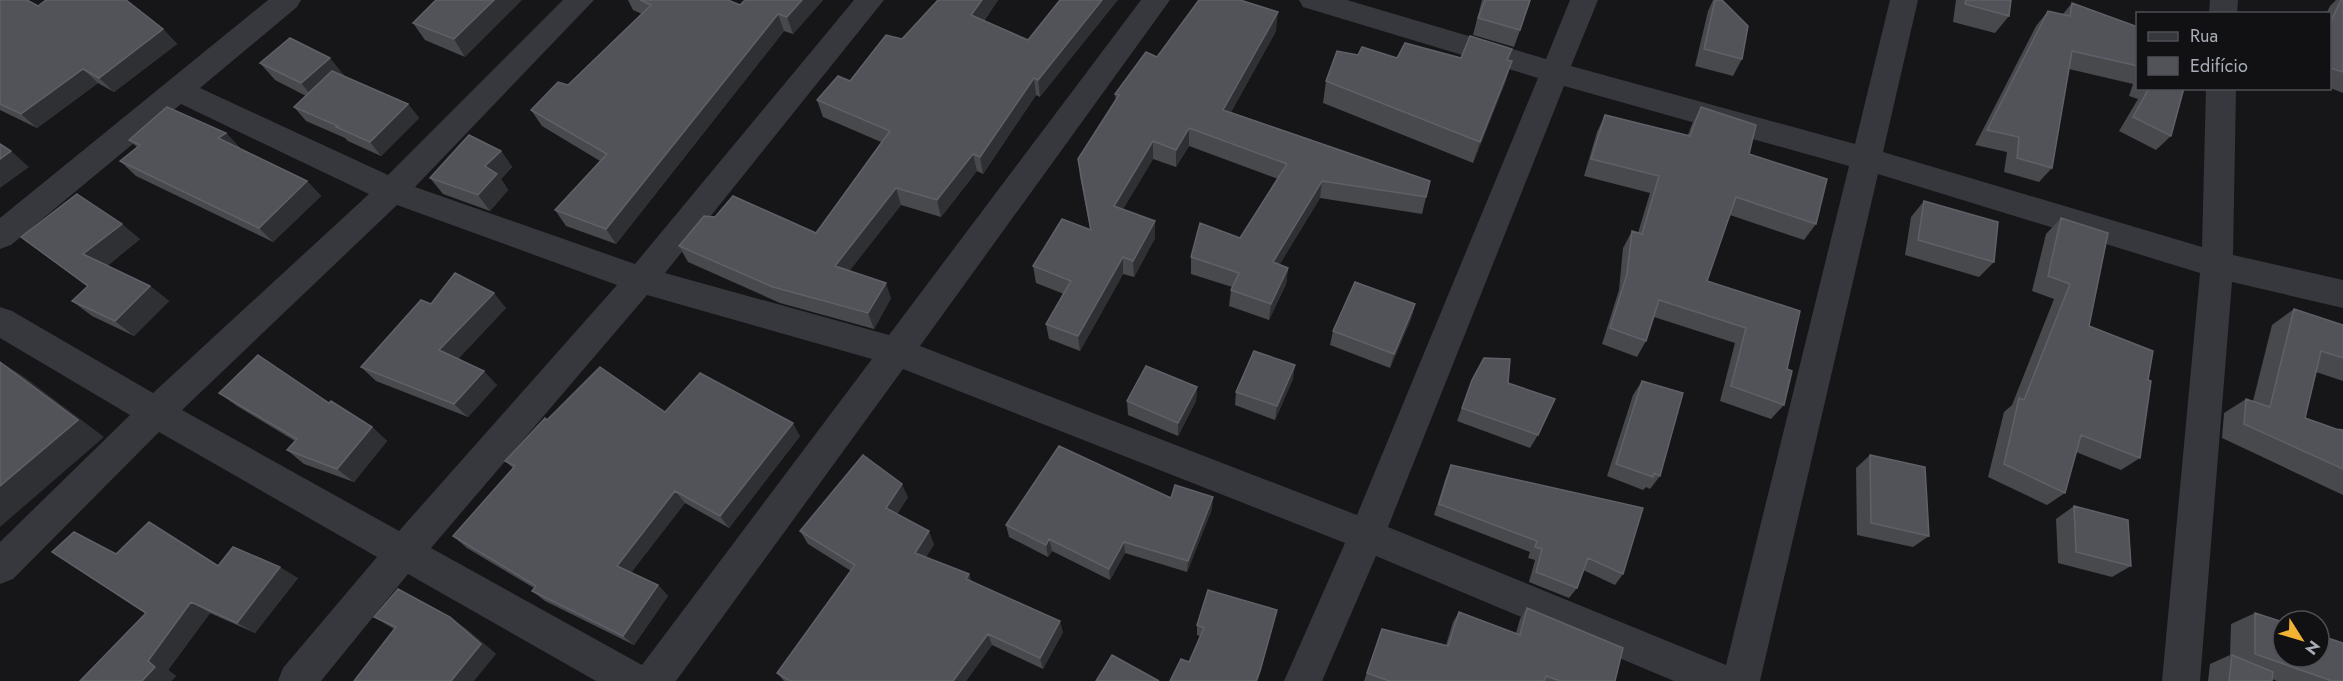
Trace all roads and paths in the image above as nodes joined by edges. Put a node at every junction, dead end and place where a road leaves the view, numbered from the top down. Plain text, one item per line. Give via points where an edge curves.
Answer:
1 (287, 0) edge
2 (580, 0) edge
3 (870, 0) edge
4 (1156, 0) edge
5 (1313, 0) edge
6 (1584, 0) edge
7 (1904, 0) edge
8 (1556, 73) junction
9 (178, 90) junction
10 (2221, 90) edge
11 (1864, 158) junction
12 (392, 191) junction
13 (0, 236) edge
14 (2217, 265) junction
15 (640, 280) junction
16 (2343, 294) edge
17 (0, 321) edge
18 (895, 351) junction
19 (154, 414) junction
20 (1367, 535) junction
21 (405, 551) junction
22 (0, 567) edge
23 (297, 681) edge
24 (633, 681) edge
25 (653, 681) edge
26 (1303, 681) edge
27 (1719, 681) edge
28 (1741, 681) edge
29 (2181, 681) edge

1 - 9 street
2 - 12 street
3 - 15 street
4 - 18 street
5 - 8 street
6 - 8 street
7 - 11 street
8 - 11 street
8 - 20 street
9 - 12 street
9 - 13 street
10 - 14 street
11 - 14 street
11 - 28 street
12 - 15 street
12 - 19 street
14 - 16 street
14 - 29 street
15 - 18 street
15 - 21 street
17 - 19 street
18 - 20 street
18 - 25 street
19 - 21 street
19 - 22 street
20 - 26 street
20 - 27 street
21 - 23 street
21 - 24 street

